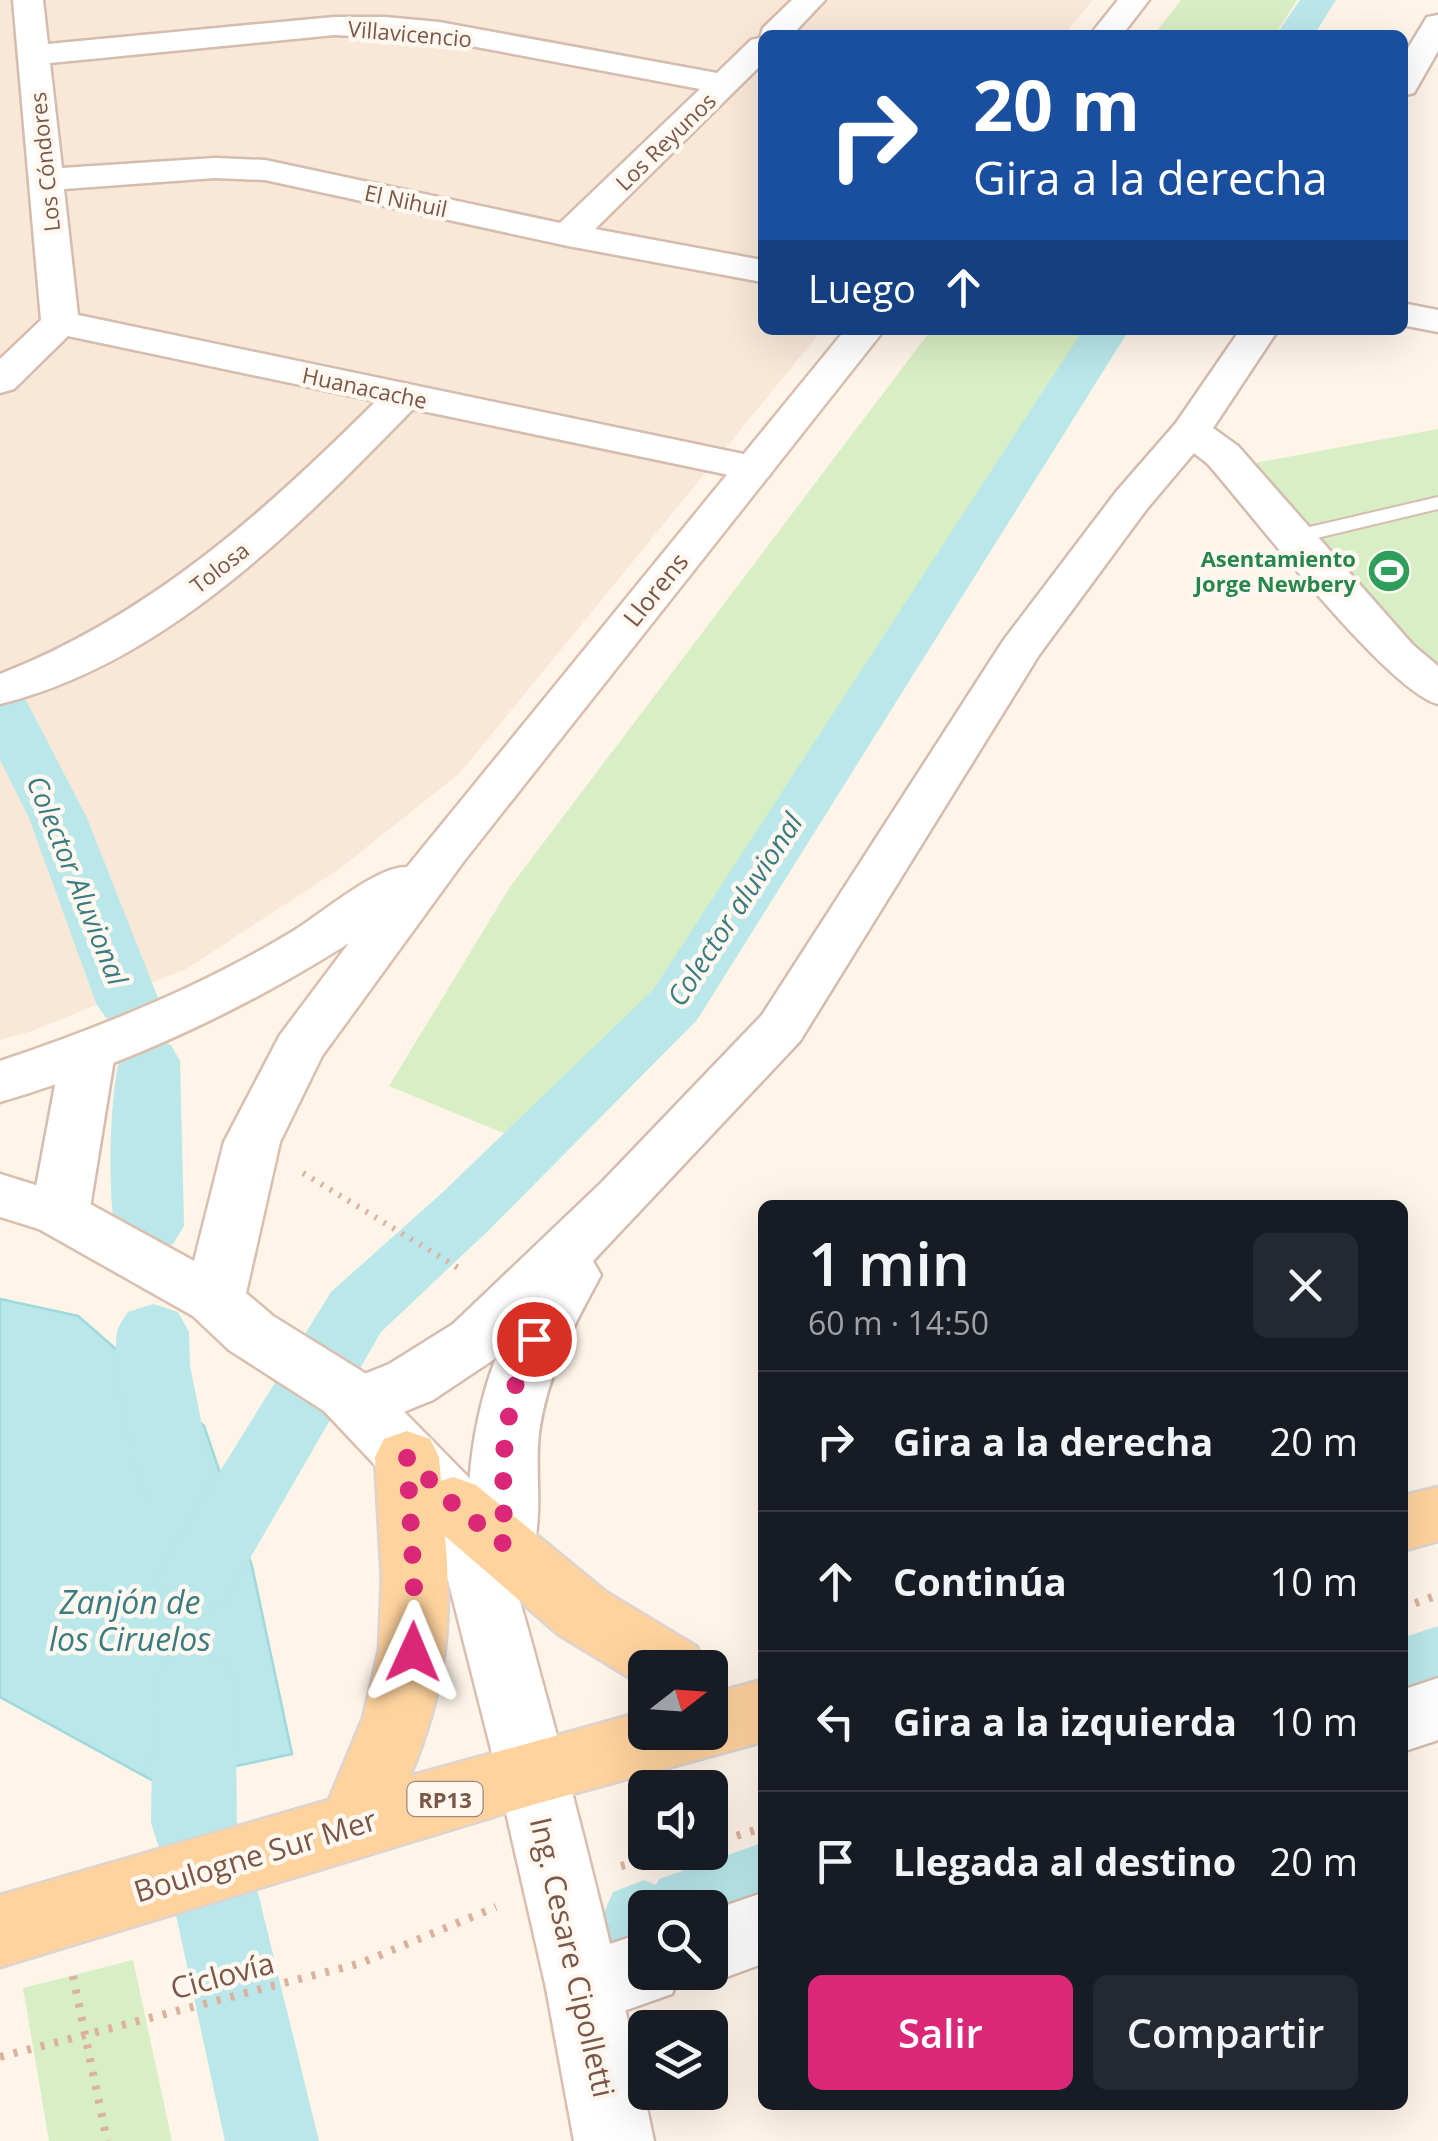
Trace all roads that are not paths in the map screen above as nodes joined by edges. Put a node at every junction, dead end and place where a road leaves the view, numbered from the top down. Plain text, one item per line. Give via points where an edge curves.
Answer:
1 (28, 0) edge
2 (810, 0) edge
3 (1134, 0) edge
4 (1438, 24) edge
5 (779, 30) edge
6 (1110, 30) edge
7 (758, 50) edge
8 (34, 54) junction
9 (1408, 76) edge
10 (724, 84) junction
11 (46, 180) junction
12 (568, 235) junction
13 (758, 269) edge
14 (1408, 315) edge
15 (1438, 321) edge
16 (60, 323) junction
17 (861, 335) edge
18 (1256, 335) edge
19 (0, 382) edge
20 (404, 395) junction
21 (1191, 431) junction
22 (752, 468) junction
23 (1438, 503) edge
24 (1292, 538) junction
25 (0, 690) edge
26 (1438, 690) edge
27 (446, 850) junction
28 (88, 1053) junction
29 (0, 1082) edge
30 (0, 1195) edge
31 (622, 1197) junction
32 (60, 1214) junction
33 (233, 1316) junction
34 (351, 1398) junction
35 (407, 1457) junction
36 (1438, 1514) edge
37 (1408, 1522) edge
38 (478, 1524) junction
39 (643, 1650) edge
40 (728, 1686) edge
41 (758, 1694) edge
42 (1438, 1709) edge
43 (758, 1713) edge
44 (1408, 1719) edge
45 (728, 1721) edge
46 (628, 1747) edge
47 (532, 1773) junction
48 (354, 1826) junction
49 (29, 1923) edge
50 (758, 1931) edge
51 (728, 1940) edge
52 (614, 1978) edge
53 (614, 2141) edge

1 - 8 street, Los Cóndores
2 - 5 street
3 - 6 street
4 - 9 street
7 - 10 street, Los Reyunos
8 - 10 street, Villavicencio via 385,26
8 - 11 street, Los Cóndores via 27,132
10 - 12 street, Los Reyunos
11 - 12 street, El Nihuil via 265,170
11 - 16 street, Los Cóndores
12 - 13 street, El Nihuil
14 - 15 street
16 - 19 street
16 - 20 street, Huanacache
17 - 22 street, Llorens
18 - 21 street
20 - 22 street, Huanacache
20 - 25 street, Tolosa via 219,571 114,642
21 - 24 street via 1223,455
21 - 31 street via 1019,650 781,1028
22 - 27 street, Llorens
23 - 24 lane
24 - 26 street via 1397,655
27 - 28 street, Llorens via 294,954
27 - 33 street, Llorens via 298,1048 252,1142
28 - 29 street, Llorens
28 - 32 street
30 - 32 street
31 - 34 street via 475,1342 411,1382
31 - 38 street via 534,1339 512,1394 503,1459
32 - 33 street
33 - 34 street
34 - 35 street
35 - 38 street
35 - 48 main road via 413,1652 396,1721
36 - 37 main road
38 - 39 main road via 582,1613
38 - 47 street, Ing. Cesare Cipolletti via 481,1580
40 - 41 main road
42 - 44 street
43 - 45 main road
46 - 47 main road, Boulogne Sur Mer / RP13
47 - 48 main road, Boulogne Sur Mer / RP13
47 - 52 street, Ing. Cesare Cipolletti
48 - 49 main road, Boulogne Sur Mer / RP13
50 - 51 street
52 - 53 street, Ing. Cesare Cipolletti

